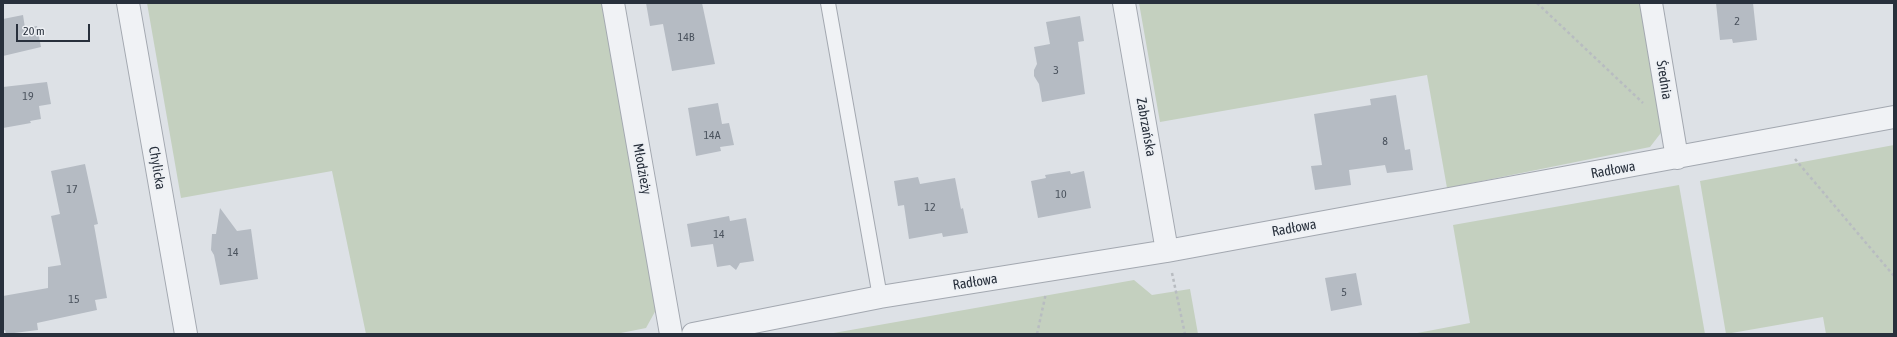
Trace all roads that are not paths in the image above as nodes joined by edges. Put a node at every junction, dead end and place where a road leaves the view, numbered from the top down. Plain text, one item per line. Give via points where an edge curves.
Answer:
1 (128, 3) edge
2 (613, 3) edge
3 (828, 3) edge
4 (1124, 3) edge
5 (1651, 3) edge
6 (1894, 117) edge
7 (1677, 158) junction
8 (1167, 251) junction
9 (880, 297) junction
10 (186, 334) edge
11 (671, 334) edge
12 (693, 334) edge

1 - 10 street, Chylicka
2 - 11 street, Młodzieży
3 - 9 lane
4 - 8 street, Zabrzańska
5 - 7 street, Średnia
6 - 7 street, Radłowa
7 - 8 street, Radłowa
8 - 9 street, Radłowa
9 - 12 street, Radłowa

